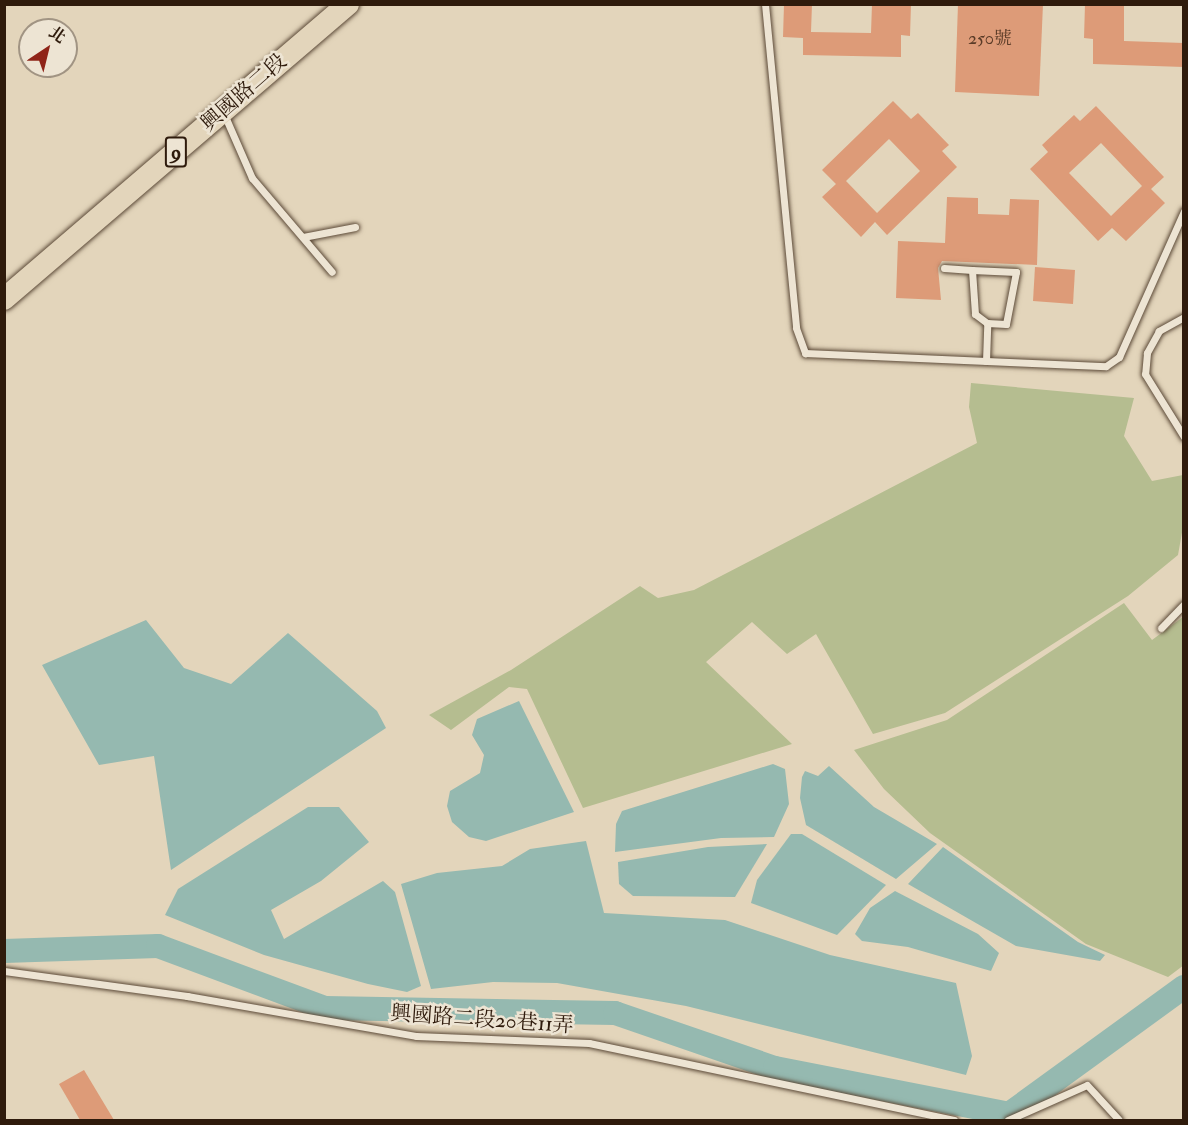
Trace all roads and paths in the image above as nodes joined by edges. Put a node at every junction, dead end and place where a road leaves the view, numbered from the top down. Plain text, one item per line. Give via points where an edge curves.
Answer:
1 (327, 4) edge
2 (348, 4) edge
3 (765, 4) edge
4 (223, 112) junction
5 (1184, 211) edge
6 (355, 227) dead end
7 (303, 237) junction
8 (944, 268) dead end
9 (972, 270) junction
10 (332, 272) dead end
11 (4, 283) edge
12 (4, 299) edge
13 (1184, 317) edge
14 (987, 323) junction
15 (986, 361) junction
16 (1184, 437) edge
17 (1184, 604) edge
18 (1161, 628) dead end
19 (4, 971) edge
20 (954, 1120) edge
21 (1008, 1120) edge
22 (1119, 1120) edge

1 - 11 main road, 興國路二段 / 9
2 - 4 main road, 興國路二段 / 9
3 - 15 lane via 796,328 805,353
4 - 7 lane via 252,178
4 - 12 main road, 興國路二段 / 9
5 - 15 lane via 1119,357 1106,366
6 - 7 lane
7 - 10 lane
8 - 9 lane
9 - 14 lane via 975,314
9 - 14 lane via 1016,272 1006,324
13 - 16 lane via 1159,331 1147,354 1145,374
14 - 15 lane
17 - 18 lane
19 - 20 lane, 興國路二段20巷11弄 via 187,996 416,1036 589,1043
21 - 22 lane via 1087,1085

